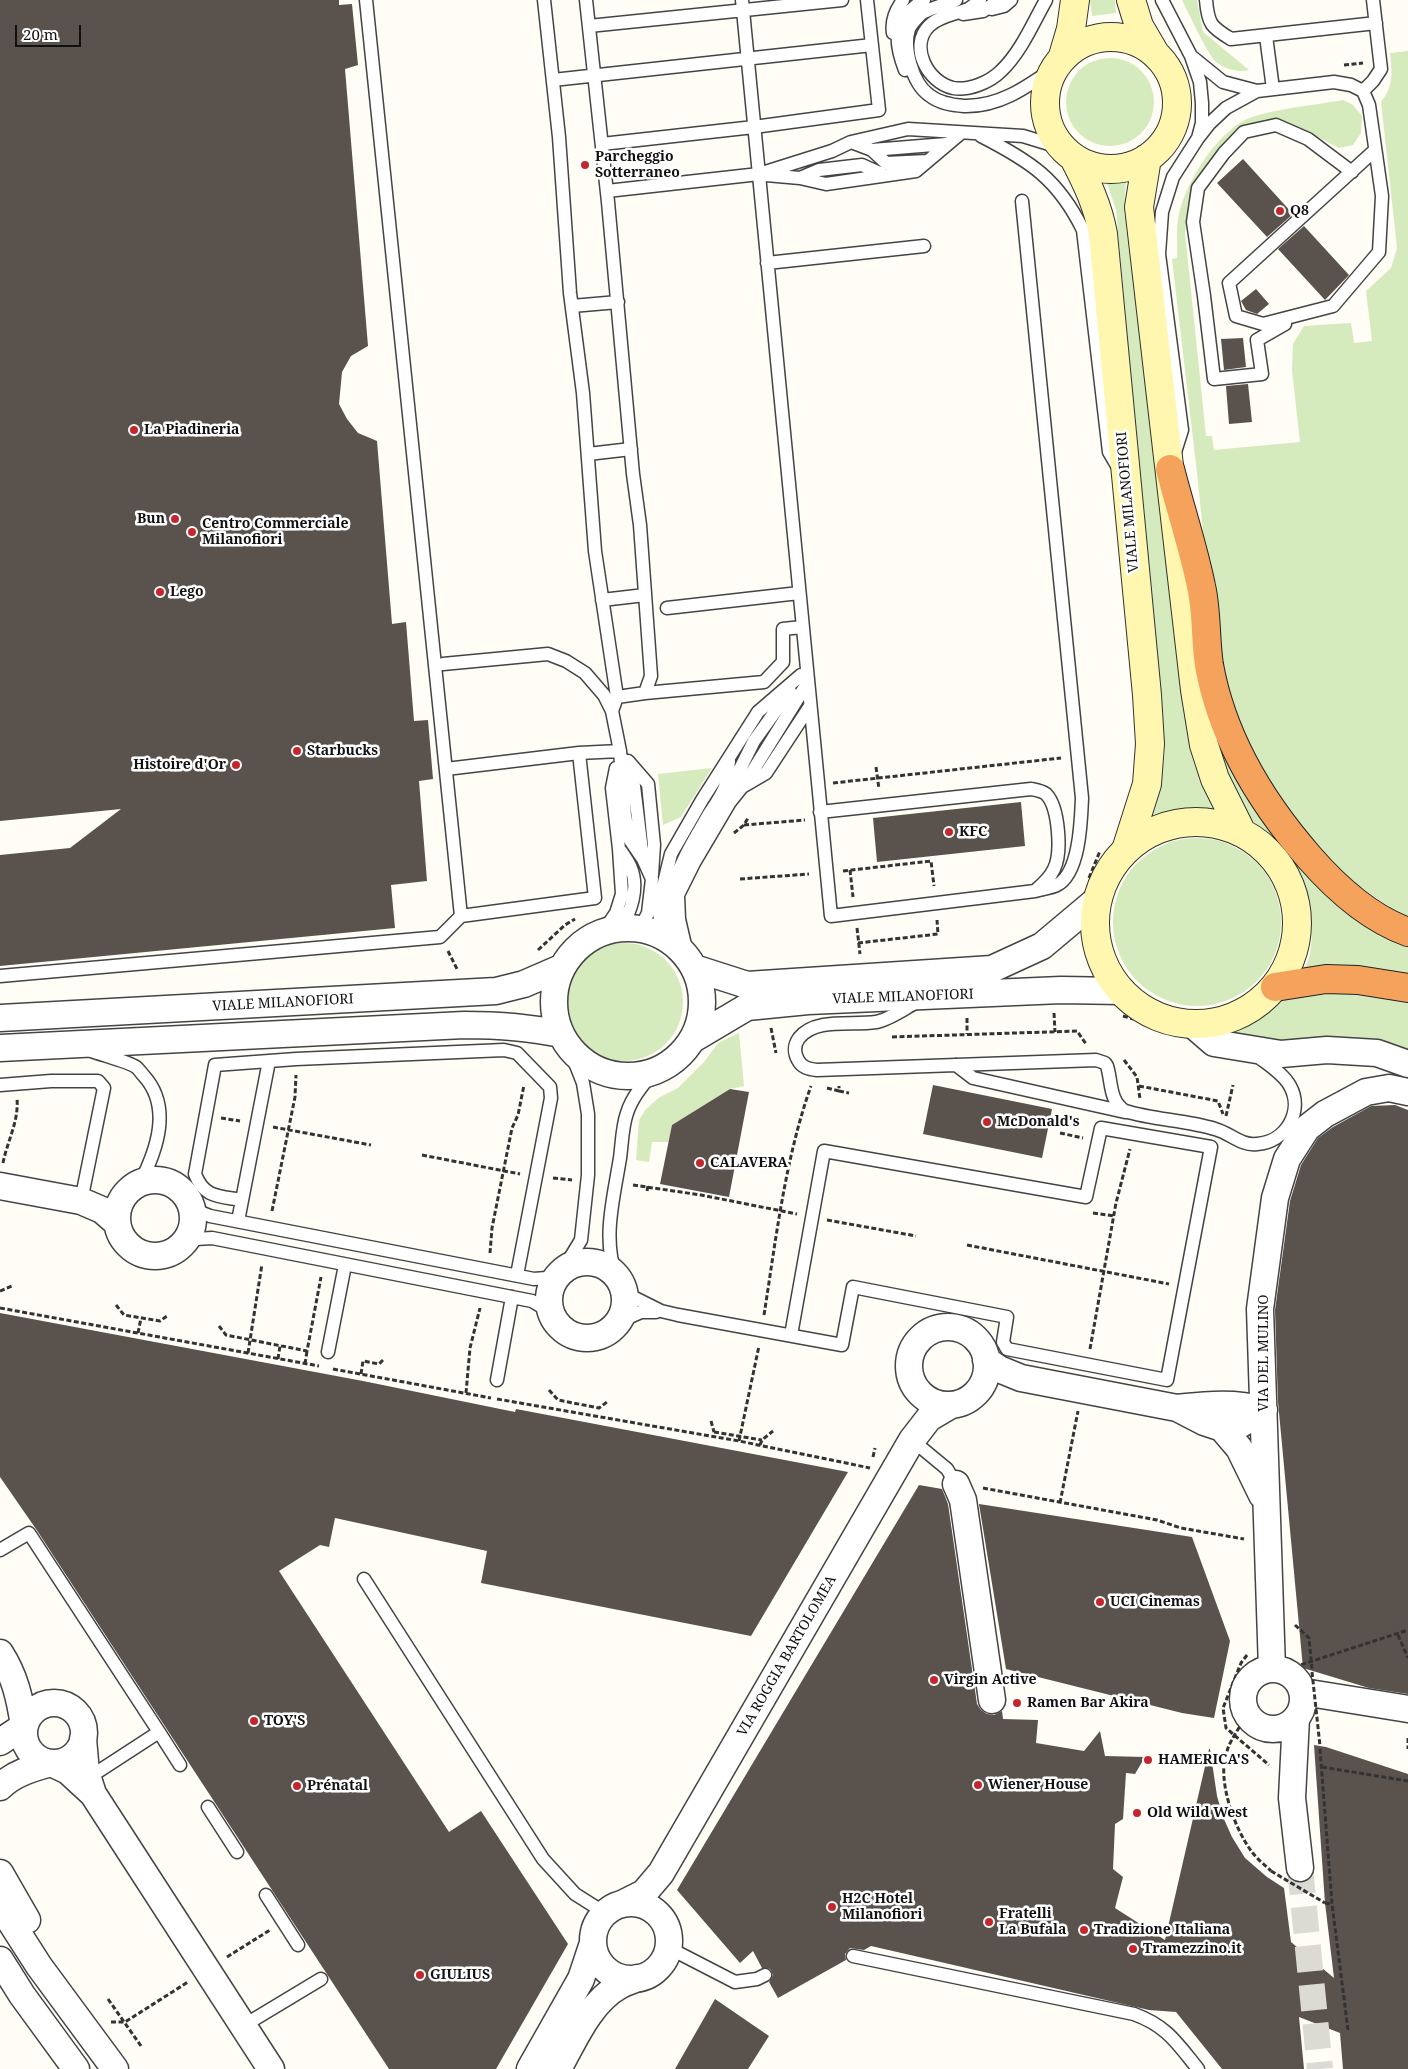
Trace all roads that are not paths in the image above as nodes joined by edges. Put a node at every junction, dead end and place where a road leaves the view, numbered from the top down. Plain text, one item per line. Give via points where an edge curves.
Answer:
1 (366, 0) edge
2 (544, 0) edge
3 (586, 0) edge
4 (842, 0) edge
5 (867, 0) edge
6 (903, 0) edge
7 (924, 0) edge
8 (956, 0) edge
9 (999, 0) edge
10 (1011, 0) edge
11 (1046, 0) edge
12 (1075, 0) edge
13 (1131, 0) edge
14 (1162, 0) edge
15 (1206, 0) edge
16 (1373, 0) edge
17 (742, 5) edge
18 (981, 6) edge
19 (1376, 23) junction
20 (589, 26) junction
21 (1266, 36) junction
22 (872, 45) junction
23 (897, 50) junction
24 (1156, 55) junction
25 (1191, 56) junction
26 (748, 59) junction
27 (1059, 62) junction
28 (594, 75) junction
29 (553, 80) junction
30 (1272, 89) junction
31 (1257, 91) junction
32 (1364, 91) junction
33 (927, 94) junction
34 (754, 127) junction
35 (961, 133) junction
36 (977, 134) junction
37 (1198, 138) junction
38 (851, 142) junction
39 (602, 144) junction
40 (946, 144) junction
41 (872, 150) junction
42 (1374, 151) junction
43 (1068, 153) junction
44 (1147, 158) junction
45 (927, 161) junction
46 (1352, 172) junction
47 (759, 174) junction
48 (607, 191) junction
49 (1022, 201) dead end
50 (924, 246) dead end
51 (767, 263) junction
52 (618, 302) junction
53 (572, 306) junction
54 (1300, 315) junction
55 (631, 448) junction
56 (588, 454) junction
57 (1170, 469) junction
58 (1126, 482) junction
59 (799, 593) junction
60 (645, 595) junction
61 (602, 600) junction
62 (667, 608) dead end
63 (802, 626) junction
64 (443, 664) dead end
65 (805, 674) junction
66 (646, 693) junction
67 (617, 697) junction
68 (810, 706) junction
69 (612, 711) junction
70 (620, 751) junction
71 (579, 753) junction
72 (729, 756) junction
73 (446, 770) junction
74 (742, 787) junction
75 (730, 802) junction
76 (821, 815) junction
77 (1242, 833) junction
78 (619, 848) junction
79 (1115, 848) junction
80 (652, 879) junction
81 (1035, 892) junction
82 (1091, 892) junction
83 (461, 916) junction
84 (1408, 932) edge
85 (655, 942) junction
86 (561, 968) junction
87 (0, 976) edge
88 (1275, 986) junction
89 (1408, 988) edge
90 (1122, 991) junction
91 (928, 996) junction
92 (0, 1018) edge
93 (1192, 1024) junction
94 (693, 1038) junction
95 (565, 1042) junction
96 (72, 1044) junction
97 (0, 1048) edge
98 (1248, 1049) junction
99 (269, 1061) junction
100 (1408, 1064) edge
101 (956, 1065) junction
102 (654, 1072) junction
103 (0, 1085) edge
104 (1408, 1092) edge
105 (1135, 1114) junction
106 (1, 1177) edge
107 (134, 1187) junction
108 (188, 1200) junction
109 (242, 1200) junction
110 (81, 1201) junction
111 (238, 1221) junction
112 (117, 1223) junction
113 (176, 1250) junction
114 (346, 1265) junction
115 (561, 1273) junction
116 (517, 1275) junction
117 (621, 1284) junction
118 (512, 1298) junction
119 (661, 1311) junction
120 (553, 1317) junction
121 (618, 1322) junction
122 (791, 1336) junction
123 (328, 1352) dead end
124 (986, 1360) junction
125 (1021, 1378) junction
126 (497, 1380) dead end
127 (913, 1384) junction
128 (978, 1390) junction
129 (951, 1405) junction
130 (1177, 1408) junction
131 (1264, 1410) junction
132 (1222, 1428) junction
133 (912, 1440) junction
134 (956, 1484) joint
135 (1268, 1510) junction
136 (0, 1550) edge
137 (364, 1579) dead end
138 (5, 1660) edge
139 (1272, 1669) junction
140 (1308, 1682) junction
141 (992, 1700) dead end
142 (61, 1704) junction
143 (1408, 1709) edge
144 (1252, 1719) junction
145 (1309, 1722) junction
146 (24, 1726) junction
147 (159, 1732) junction
148 (83, 1739) junction
149 (0, 1742) edge
150 (52, 1763) junction
151 (180, 1765) dead end
152 (89, 1783) junction
153 (0, 1787) edge
154 (1292, 1798) junction
155 (208, 1807) dead end
156 (237, 1852) dead end
157 (1300, 1868) tunnel mouth
158 (661, 1872) junction
159 (0, 1873) edge
160 (266, 1895) dead end
161 (0, 1905) edge
162 (615, 1908) junction
163 (659, 1915) junction
164 (593, 1943) junction
165 (298, 1945) dead end
166 (668, 1948) junction
167 (853, 1956) dead end
168 (0, 1960) edge
169 (766, 1975) dead end
170 (637, 1978) junction
171 (321, 1979) dead end
172 (61, 1996) junction
173 (243, 2026) junction
174 (76, 2069) edge
175 (114, 2069) edge
176 (270, 2069) edge
177 (530, 2069) edge
178 (558, 2069) edge
179 (1198, 2069) edge

1 - 73 lane
2 - 29 lane
3 - 20 lane
4 - 17 lane
5 - 22 lane
6 - 23 lane via 892,28
7 - 23 lane via 909,9 899,26
8 - 33 lane via 922,12 909,28 906,49 914,75
9 - 18 lane
10 - 18 lane via 1004,6
11 - 18 lane via 1013,58 1001,72 963,89 951,88 939,81 924,64 920,39 930,25 948,15
12 - 27 main road via 1071,29
13 - 24 main road via 1139,26
14 - 25 lane
15 - 21 lane via 1207,17 1213,29 1231,39
16 - 19 lane
17 - 20 lane
17 - 26 lane
19 - 21 lane
19 - 32 lane via 1381,69
20 - 28 lane
21 - 30 lane
22 - 26 lane
22 - 34 lane via 879,110
23 - 33 lane via 906,72
24 - 27 main road via 1140,43 1120,37 1100,37 1080,44
24 - 44 main road via 1170,74 1177,96 1176,112 1164,141
25 - 31 lane via 1222,82
25 - 37 lane via 1200,82 1202,103
26 - 28 lane
26 - 34 lane
27 - 33 lane via 1002,100 965,106 942,103
27 - 43 main road via 1046,88 1044,110 1050,130
28 - 29 lane
28 - 39 lane
29 - 53 lane
30 - 31 lane
30 - 32 lane via 1334,82
31 - 37 lane via 1226,108
32 - 42 lane
34 - 39 lane
34 - 47 lane
35 - 36 lane
35 - 38 lane via 908,129
35 - 40 lane
36 - 43 lane via 1023,136
36 - 58 lane via 1018,154 1049,180 1071,206 1083,230 1109,452
37 - 57 lane via 1173,177 1162,212 1159,254 1182,430
38 - 41 lane
38 - 47 lane
39 - 48 lane
40 - 41 lane
40 - 45 lane
41 - 45 lane via 886,163
42 - 46 lane
42 - 54 lane via 1382,196 1379,252 1333,306
43 - 44 main road via 1098,168 1123,168
43 - 58 main road, VIALE MILANOFIORI via 1096,205 1103,234
44 - 57 main road, VIALE MILANOFIORI via 1139,207
45 - 47 lane via 916,171 884,175 862,165 819,170 800,178
46 - 54 lane via 1229,283 1236,316 1263,324
46 - 54 lane via 1308,139 1276,125 1244,132 1198,188 1192,222 1214,379 1262,374 1257,340
47 - 48 lane
47 - 51 lane
48 - 52 lane
49 - 81 lane via 1082,798 1080,828 1068,876 1058,885
50 - 51 lane
51 - 59 lane
52 - 53 lane
52 - 55 lane
53 - 56 lane
55 - 56 lane
55 - 60 lane
56 - 61 lane
57 - 77 main road, VIALE MILANOFIORI via 1204,745 1215,779
57 - 84 highway via 1202,587 1209,665 1230,737 1270,809 1329,880 1365,908
58 - 79 main road, VIALE MILANOFIORI via 1150,744 1147,784
59 - 62 lane
59 - 63 lane
60 - 61 lane
60 - 66 lane via 651,676
61 - 67 lane
63 - 65 lane
63 - 66 lane via 783,628 783,662 764,682
64 - 69 lane via 548,654 585,673 604,695
65 - 68 lane
65 - 72 lane via 758,712
65 - 74 lane
65 - 75 lane via 754,741 739,771
66 - 67 lane
67 - 69 lane
68 - 74 lane via 766,773
68 - 76 lane
69 - 70 lane
70 - 71 lane
70 - 78 lane via 612,788
70 - 80 lane via 634,786 643,859
70 - 80 lane via 648,784 654,845
71 - 73 lane
71 - 83 lane via 595,898
72 - 85 lane via 672,854 661,895
72 - 85 lane via 726,785 681,863 670,895 670,917
73 - 83 lane
74 - 75 lane
75 - 85 lane via 678,895 679,919
76 - 81 lane via 831,916
76 - 81 lane via 1031,789 1044,793 1056,816 1058,850 1055,868
77 - 79 main road, VIALE MILANOFIORI via 1201,822 1182,823
77 - 88 main road, VIALE MILANOFIORI via 1267,851 1284,873 1294,897 1296,940
78 - 85 lane via 632,868 634,894 629,914
78 - 85 lane via 622,894 616,913
79 - 82 main road, VIALE MILANOFIORI via 1112,866 1103,883
80 - 85 lane via 648,913
82 - 85 street, VIALE MILANOFIORI via 1042,946 992,969 747,985
82 - 90 main road, VIALE MILANOFIORI via 1098,948 1107,972
83 - 87 lane via 440,937
85 - 86 street, VIALE MILANOFIORI via 586,940
85 - 94 street, VIALE MILANOFIORI via 702,992 701,1016
86 - 92 street, VIALE MILANOFIORI via 524,984 496,991
86 - 95 street, VIALE MILANOFIORI via 554,990 554,1012
88 - 89 highway via 1326,979
88 - 93 main road, VIALE MILANOFIORI via 1240,1014 1224,1020
90 - 91 street, VIALE MILANOFIORI via 1061,990
90 - 93 main road, VIALE MILANOFIORI via 1154,1015
91 - 94 street, VIALE MILANOFIORI via 747,1007
91 - 101 lane via 878,1022 820,1026 808,1030 796,1042 794,1053 807,1069 817,1070
93 - 98 street via 1214,1043
94 - 102 street, VIALE MILANOFIORI via 676,1058
95 - 96 street, VIALE MILANOFIORI via 529,1027 464,1025
95 - 102 street, VIALE MILANOFIORI via 600,1071 618,1076
95 - 115 lane via 583,1083 588,1114 588,1176 581,1240
96 - 97 street, VIALE MILANOFIORI
96 - 107 lane via 136,1067 152,1085 160,1106 160,1127 152,1161
98 - 100 street via 1281,1054 1327,1050 1377,1053
98 - 105 lane via 1280,1074 1293,1094 1295,1108 1291,1122 1276,1139 1256,1145 1244,1143 1215,1128
99 - 109 lane
99 - 109 lane via 215,1065 195,1174 199,1185 213,1195
99 - 116 lane via 504,1050 517,1053 550,1087 551,1098
101 - 105 lane via 973,1078
101 - 105 lane via 1101,1061 1107,1066 1115,1102
102 - 117 lane via 638,1089 627,1113 610,1221 612,1264
103 - 110 lane via 98,1081 104,1088
104 - 131 street, VIA DEL MULINO via 1389,1088 1366,1092 1332,1110 1307,1128 1287,1159 1275,1198 1260,1309
106 - 110 street
107 - 108 street via 151,1180 162,1181 181,1191
107 - 110 street via 103,1198
107 - 112 street via 122,1200 117,1211
108 - 111 lane via 200,1212
108 - 113 street via 192,1227
109 - 111 lane
110 - 112 street via 102,1210
111 - 116 lane
112 - 113 street via 120,1236 139,1253 164,1255
113 - 114 lane via 196,1239 212,1238
114 - 118 lane
114 - 123 lane
115 - 116 lane via 534,1279
115 - 117 street via 571,1266 589,1262 607,1267
115 - 120 street via 550,1293
117 - 119 lane
117 - 121 street via 623,1313
118 - 120 lane via 532,1301
118 - 126 lane
119 - 121 lane via 641,1312
119 - 122 lane
120 - 121 street via 568,1333 590,1338 600,1336
122 - 122 lane via 824,1151 1086,1197 1101,1128 1211,1147 1166,1380 1008,1349 1003,1342 1006,1318 853,1287 842,1344
124 - 125 street
124 - 127 street via 983,1349 967,1332 944,1327 933,1330 923,1336 911,1353 909,1371
124 - 128 street via 984,1381
125 - 128 street via 999,1381
125 - 130 street
127 - 129 street via 928,1400
127 - 133 street, VIA ROGGIA BARTOLOMEA via 918,1414
128 - 129 street via 966,1400
129 - 133 street, VIA ROGGIA BARTOLOMEA via 929,1418
130 - 131 street via 1219,1404
130 - 132 street
131 - 132 street via 1241,1424
131 - 135 street, VIA DEL MULINO
132 - 135 street via 1239,1448
133 - 134 lane via 947,1468
133 - 158 street, VIA ROGGIA BARTOLOMEA
134 - 141 street via 963,1500
135 - 139 street, VIA DEL MULINO
136 - 147 lane via 29,1533
137 - 162 lane via 543,1858 575,1894
138 - 142 street via 32,1687
138 - 146 street via 19,1692
139 - 140 street via 1283,1670 1299,1682
139 - 144 street via 1253,1676 1247,1684 1244,1704
140 - 143 street
140 - 145 street via 1303,1701
142 - 146 street via 43,1705 28,1717
142 - 148 street via 80,1717 84,1727
144 - 145 street via 1265,1728
144 - 154 street via 1284,1766
145 - 154 street
146 - 149 street
146 - 150 street via 27,1746 33,1755
147 - 151 lane
147 - 152 lane via 99,1771
148 - 150 street via 80,1749 72,1757
148 - 152 street
150 - 152 street
150 - 153 street via 23,1772 6,1780
152 - 173 street
154 - 157 street
155 - 156 lane
158 - 162 street, VIA ROGGIA BARTOLOMEA via 644,1892
158 - 163 street, VIA ROGGIA BARTOLOMEA via 657,1899
159 - 172 street via 30,1924
160 - 165 lane
161 - 172 street
162 - 163 street via 637,1903
162 - 164 street via 598,1922
163 - 166 street, VIA ROGGIA BARTOLOMEA via 669,1936
164 - 170 street via 596,1955 612,1974
164 - 177 street via 581,1980
166 - 169 lane via 735,1982
166 - 170 street via 658,1968
167 - 179 lane via 1134,2014 1166,2030
168 - 174 street
170 - 178 street via 617,1987 600,2001
171 - 173 lane
172 - 175 street
173 - 176 street

